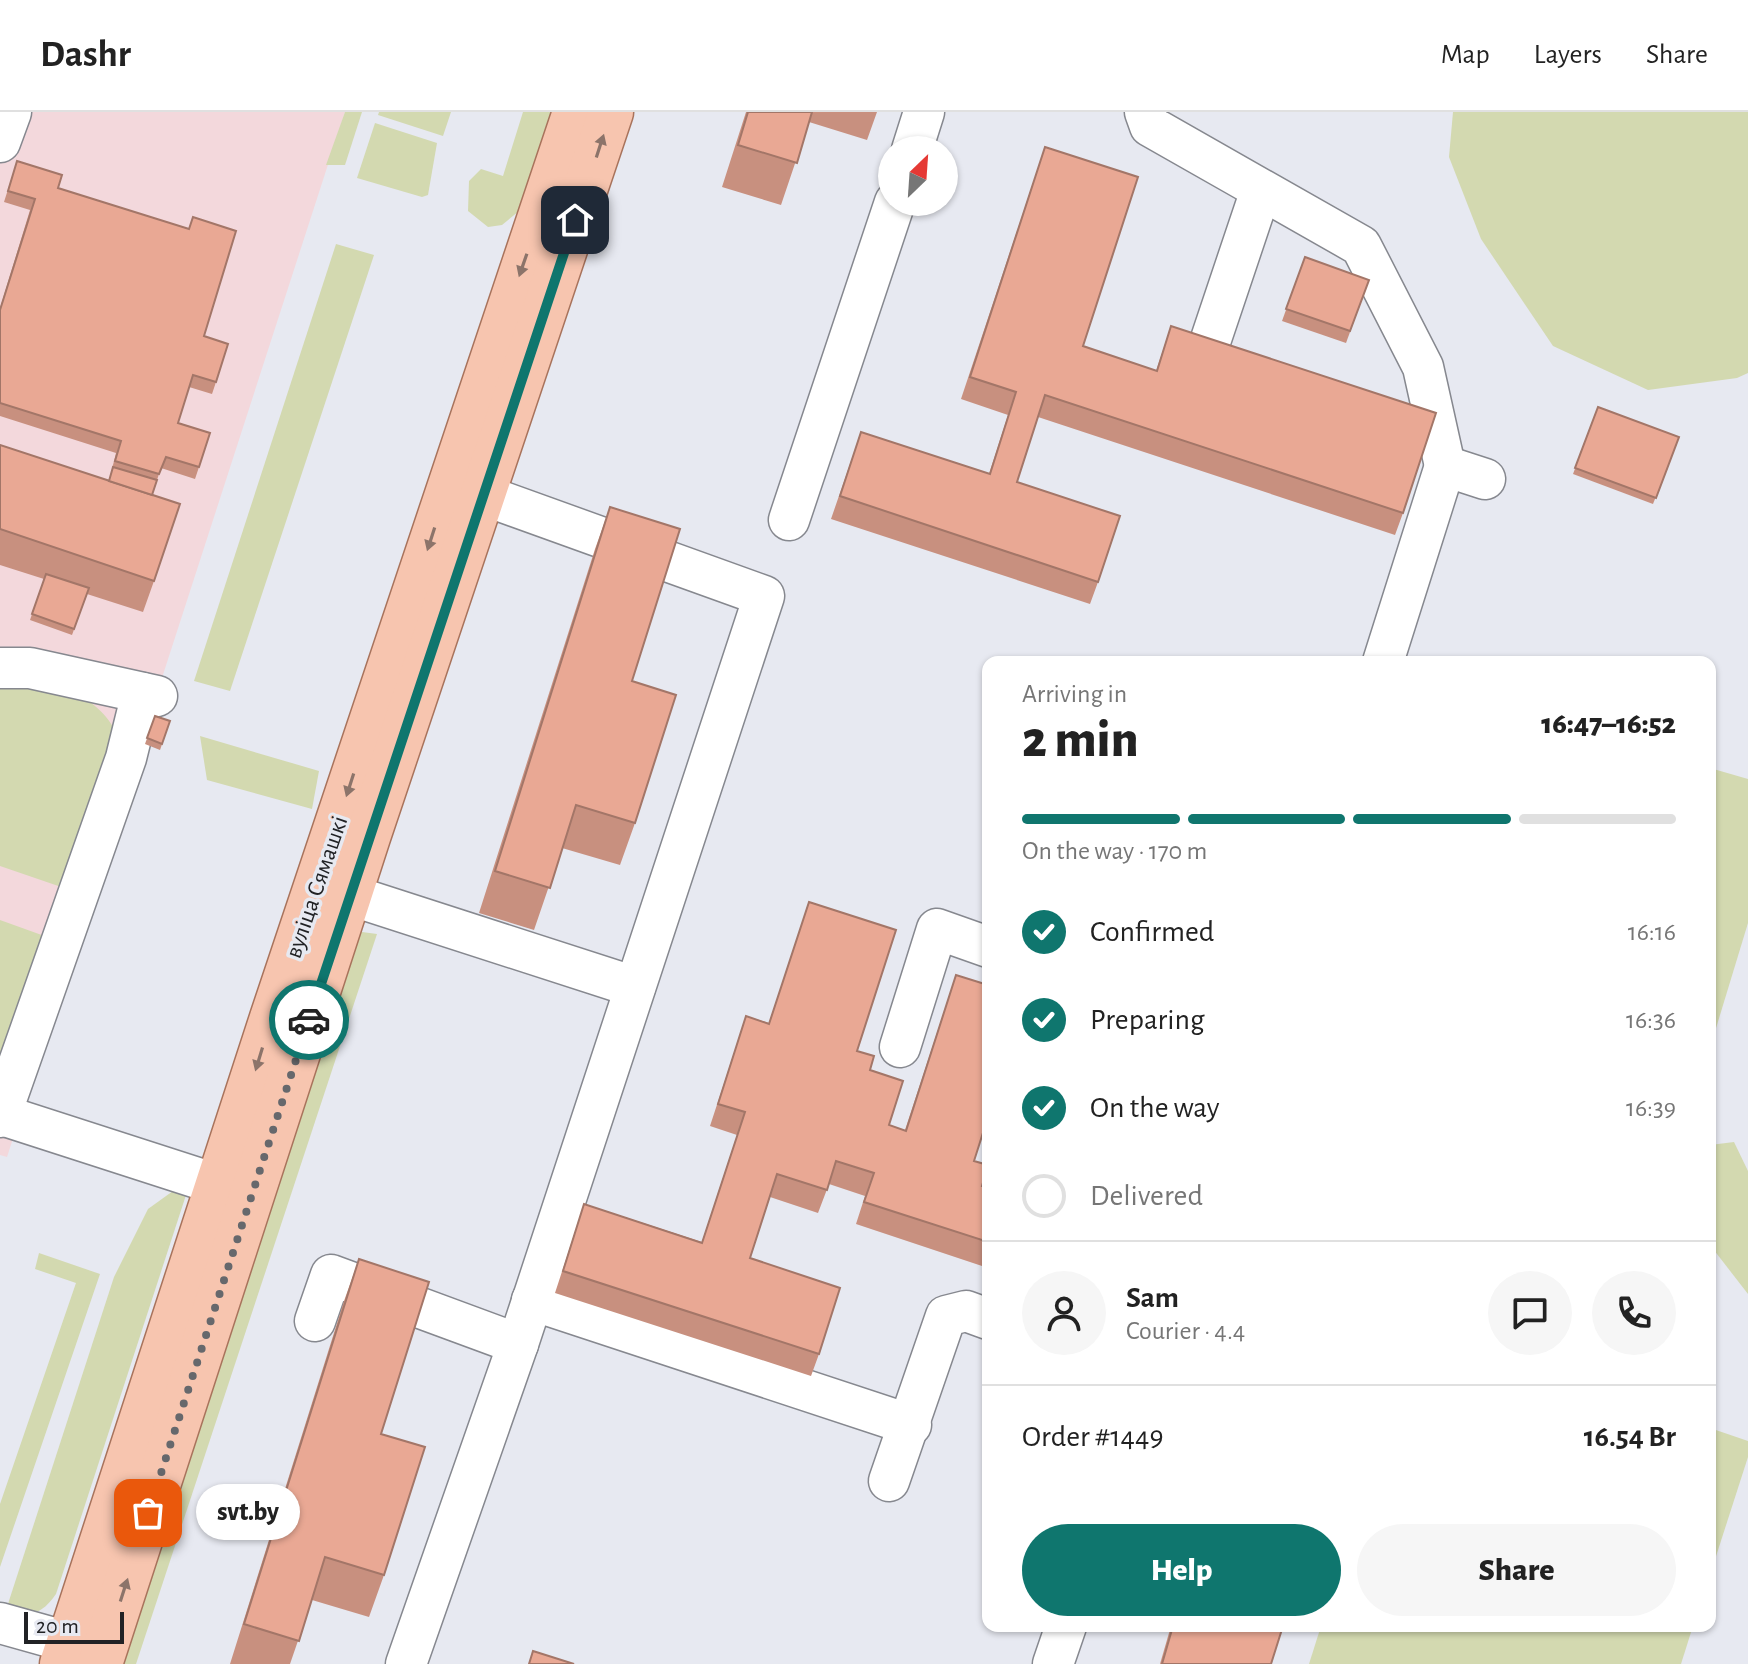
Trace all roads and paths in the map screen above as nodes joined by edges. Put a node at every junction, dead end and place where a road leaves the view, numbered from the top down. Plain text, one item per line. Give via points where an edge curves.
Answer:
1 (11, 112) edge
2 (575, 112) edge
3 (611, 112) edge
4 (924, 112) edge
5 (1145, 112) edge
6 (916, 136) edge
7 (0, 142) edge
8 (1261, 190) junction
9 (890, 216) edge
10 (1211, 339) edge
11 (1445, 466) junction
12 (1485, 479) dead end
13 (466, 489) junction
14 (789, 520) dead end
15 (1385, 656) edge
16 (0, 668) edge
17 (350, 895) junction
18 (982, 945) edge
19 (635, 987) junction
20 (900, 1047) dead end
21 (1, 1116) edge
22 (236, 1190) junction
23 (532, 1300) junction
24 (982, 1317) edge
25 (315, 1321) dead end
26 (518, 1344) junction
27 (911, 1425) junction
28 (889, 1481) dead end
29 (0, 1623) edge
30 (1064, 1632) edge
31 (84, 1656) edge
32 (406, 1664) edge
33 (1053, 1664) edge

1 - 7 lane
2 -> 13 main road, вуліца Сямашкі
13 -> 3 main road, вуліца Сямашкі
4 - 6 lane
5 - 8 lane via 1150,126
8 - 10 lane
8 - 11 lane via 1361,246 1423,367
9 - 14 lane
11 - 12 lane
11 - 15 lane
13 - 17 main road, вуліца Сямашкі
13 - 19 lane via 764,596
13 -> 22 main road, вуліца Сямашкі
16 - 21 lane via 30,668 150,695
17 - 19 lane
17 - 22 main road, вуліца Сямашкі
18 - 20 lane via 937,929
19 - 23 lane
21 - 22 lane
22 - 31 main road, вуліца Сямашкі
23 - 26 lane
23 - 27 lane
24 - 27 lane via 966,1311 946,1316
25 - 26 lane via 331,1275
26 - 32 lane
27 - 28 lane
29 - 31 lane
30 - 33 lane

